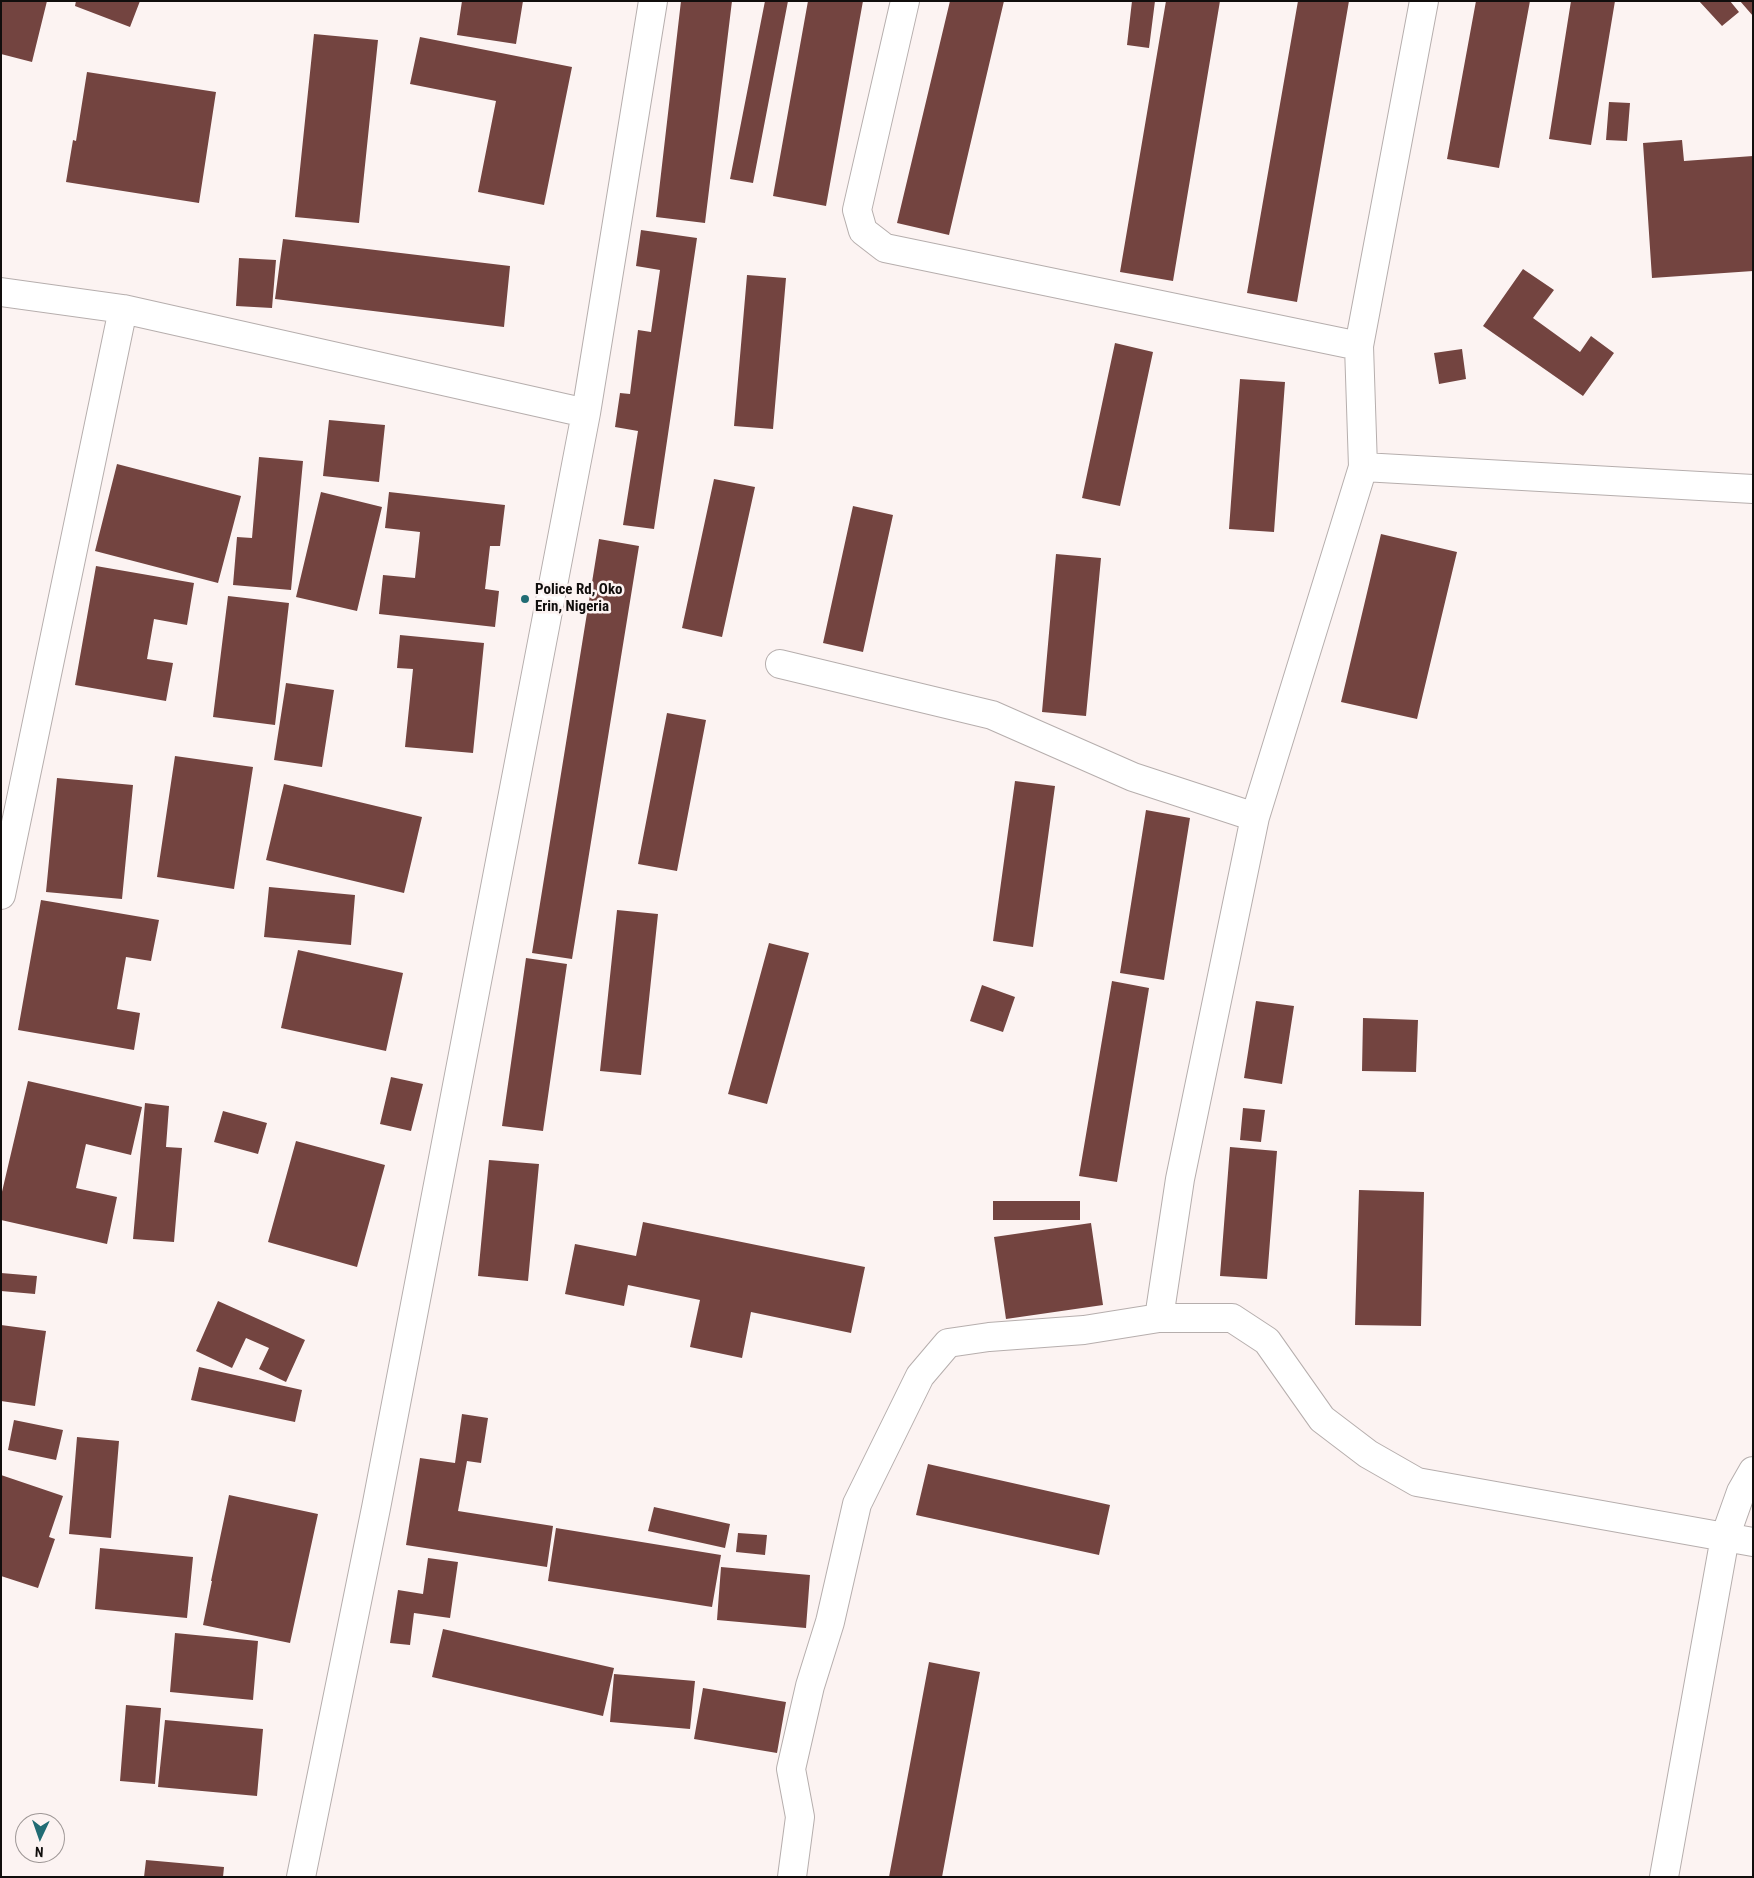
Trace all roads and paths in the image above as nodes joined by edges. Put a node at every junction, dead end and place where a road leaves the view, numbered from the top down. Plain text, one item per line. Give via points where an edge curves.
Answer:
1 (653, 1) edge
2 (905, 1) edge
3 (1424, 1) edge
4 (1, 292) edge
5 (123, 309) junction
6 (1359, 346) junction
7 (586, 413) junction
8 (1363, 467) junction
9 (1753, 489) edge
10 (780, 664) dead end
11 (1256, 817) junction
12 (1, 895) edge
13 (1160, 1318) junction
14 (1753, 1471) edge
15 (1725, 1537) junction
16 (1753, 1542) edge
17 (301, 1877) edge
18 (792, 1877) edge
19 (1664, 1877) edge

1 - 7 street
2 - 6 street via 857,210 863,232 885,248
3 - 6 street
4 - 5 street
5 - 7 street
5 - 12 street
6 - 8 street
7 - 17 street via 376,1508
8 - 9 street
8 - 11 street
10 - 11 street via 992,715 1133,776
11 - 13 street via 1180,1179
13 - 15 street via 1232,1318 1267,1341 1322,1419 1368,1454 1417,1482
13 - 18 street via 1084,1330 948,1343 920,1376 857,1504 830,1622 810,1686 791,1769 800,1817
14 - 15 street via 1741,1492
15 - 16 street
15 - 19 street

